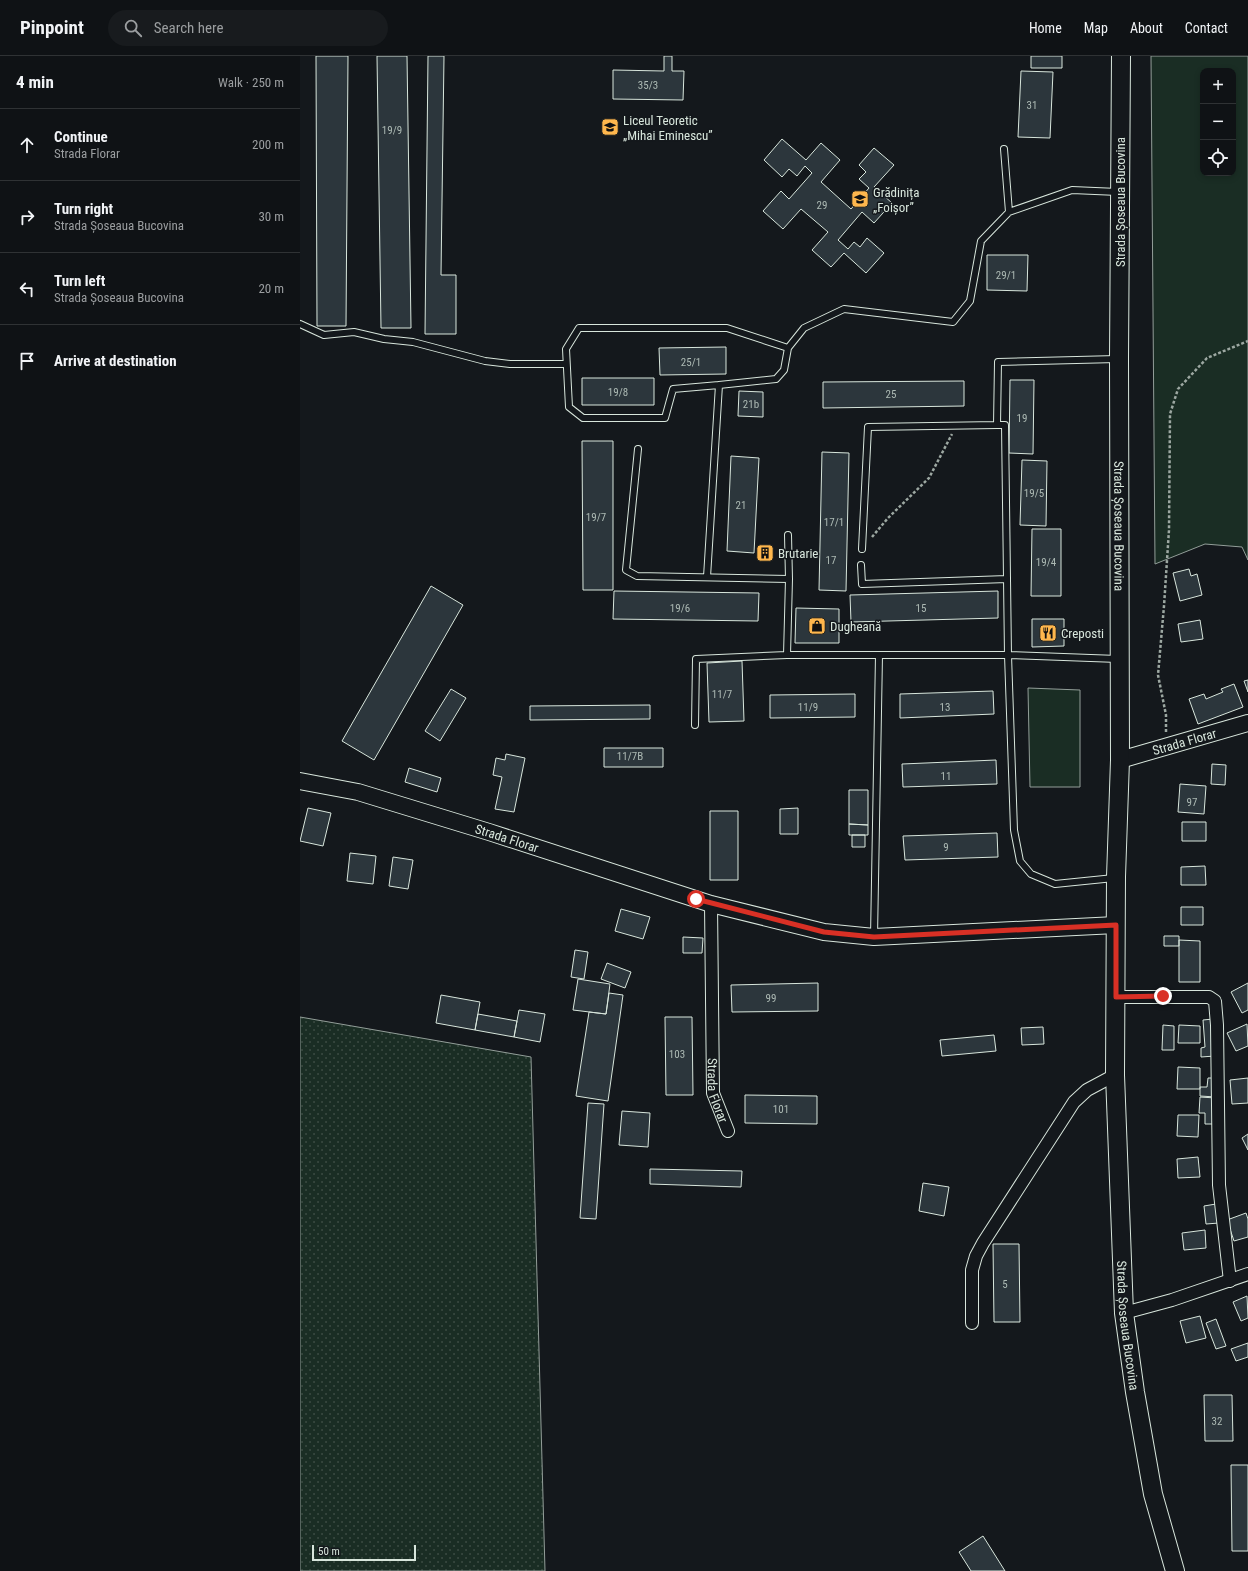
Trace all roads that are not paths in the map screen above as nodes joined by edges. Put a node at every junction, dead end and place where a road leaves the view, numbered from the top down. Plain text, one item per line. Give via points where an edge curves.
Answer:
1 (1121, 56) edge
2 (1004, 149) dead end
3 (1120, 192) junction
4 (1010, 212) junction
5 (300, 324) edge
6 (788, 348) junction
7 (1119, 359) junction
8 (566, 364) junction
9 (719, 385) junction
10 (997, 425) junction
11 (638, 449) dead end
12 (788, 535) dead end
13 (862, 546) road end
14 (862, 565) dead end
15 (706, 577) junction
16 (789, 579) junction
17 (1007, 579) junction
18 (879, 654) junction
19 (787, 655) junction
20 (1008, 655) junction
21 (1120, 659) junction
22 (1248, 723) edge
23 (695, 725) dead end
24 (1120, 760) junction
25 (300, 781) edge
26 (1116, 878) junction
27 (711, 904) junction
28 (1116, 925) junction
29 (874, 937) junction
30 (1116, 997) junction
31 (1115, 1075) junction
32 (728, 1131) dead end
33 (1248, 1274) edge
34 (1230, 1281) junction
35 (1124, 1313) junction
36 (972, 1323) dead end
37 (1175, 1571) edge

1 - 3 main road, Strada Șoseaua Bucovina
2 - 4 lane
3 - 4 lane via 1072,190
3 - 7 main road, Strada Șoseaua Bucovina
4 - 6 lane via 981,241 970,301 953,322 844,309 804,328
5 - 8 lane via 324,335 354,332 413,342 485,361 510,364
6 - 8 lane via 727,328 579,328 566,349
6 - 9 lane via 784,370 776,380
7 - 10 lane via 998,362
7 - 21 main road, Strada Șoseaua Bucovina
8 - 9 lane via 569,407 583,418 665,418 673,388
9 - 15 lane
10 - 13 lane via 868,427
10 - 17 lane via 1005,425
11 - 15 lane via 626,570 637,576
12 - 16 lane
14 - 17 lane via 862,584
15 - 16 lane
16 - 19 lane
17 - 20 lane
18 - 19 lane
18 - 20 lane
18 - 29 lane
19 - 23 lane via 696,659
20 - 21 lane
20 - 26 lane via 1014,830 1020,861 1031,874 1055,884
21 - 24 main road, Strada Șoseaua Bucovina
22 - 24 street, Strada Florar
24 - 26 main road, Strada Șoseaua Bucovina
25 - 27 street, Strada Florar via 358,792
26 - 28 main road, Strada Șoseaua Bucovina
27 - 29 street, Strada Florar via 824,932
27 - 32 street, Strada Florar via 713,1093
28 - 29 street, Strada Florar
28 - 30 main road, Strada Șoseaua Bucovina
30 - 31 main road, Strada Șoseaua Bucovina
30 - 34 street via 1209,997 1215,1001 1219,1185
31 - 35 main road, Strada Șoseaua Bucovina
31 - 36 street via 1087,1090 1074,1102 980,1249 972,1270
33 - 34 street
34 - 35 street
35 - 37 main road, Strada Șoseaua Bucovina via 1153,1494

